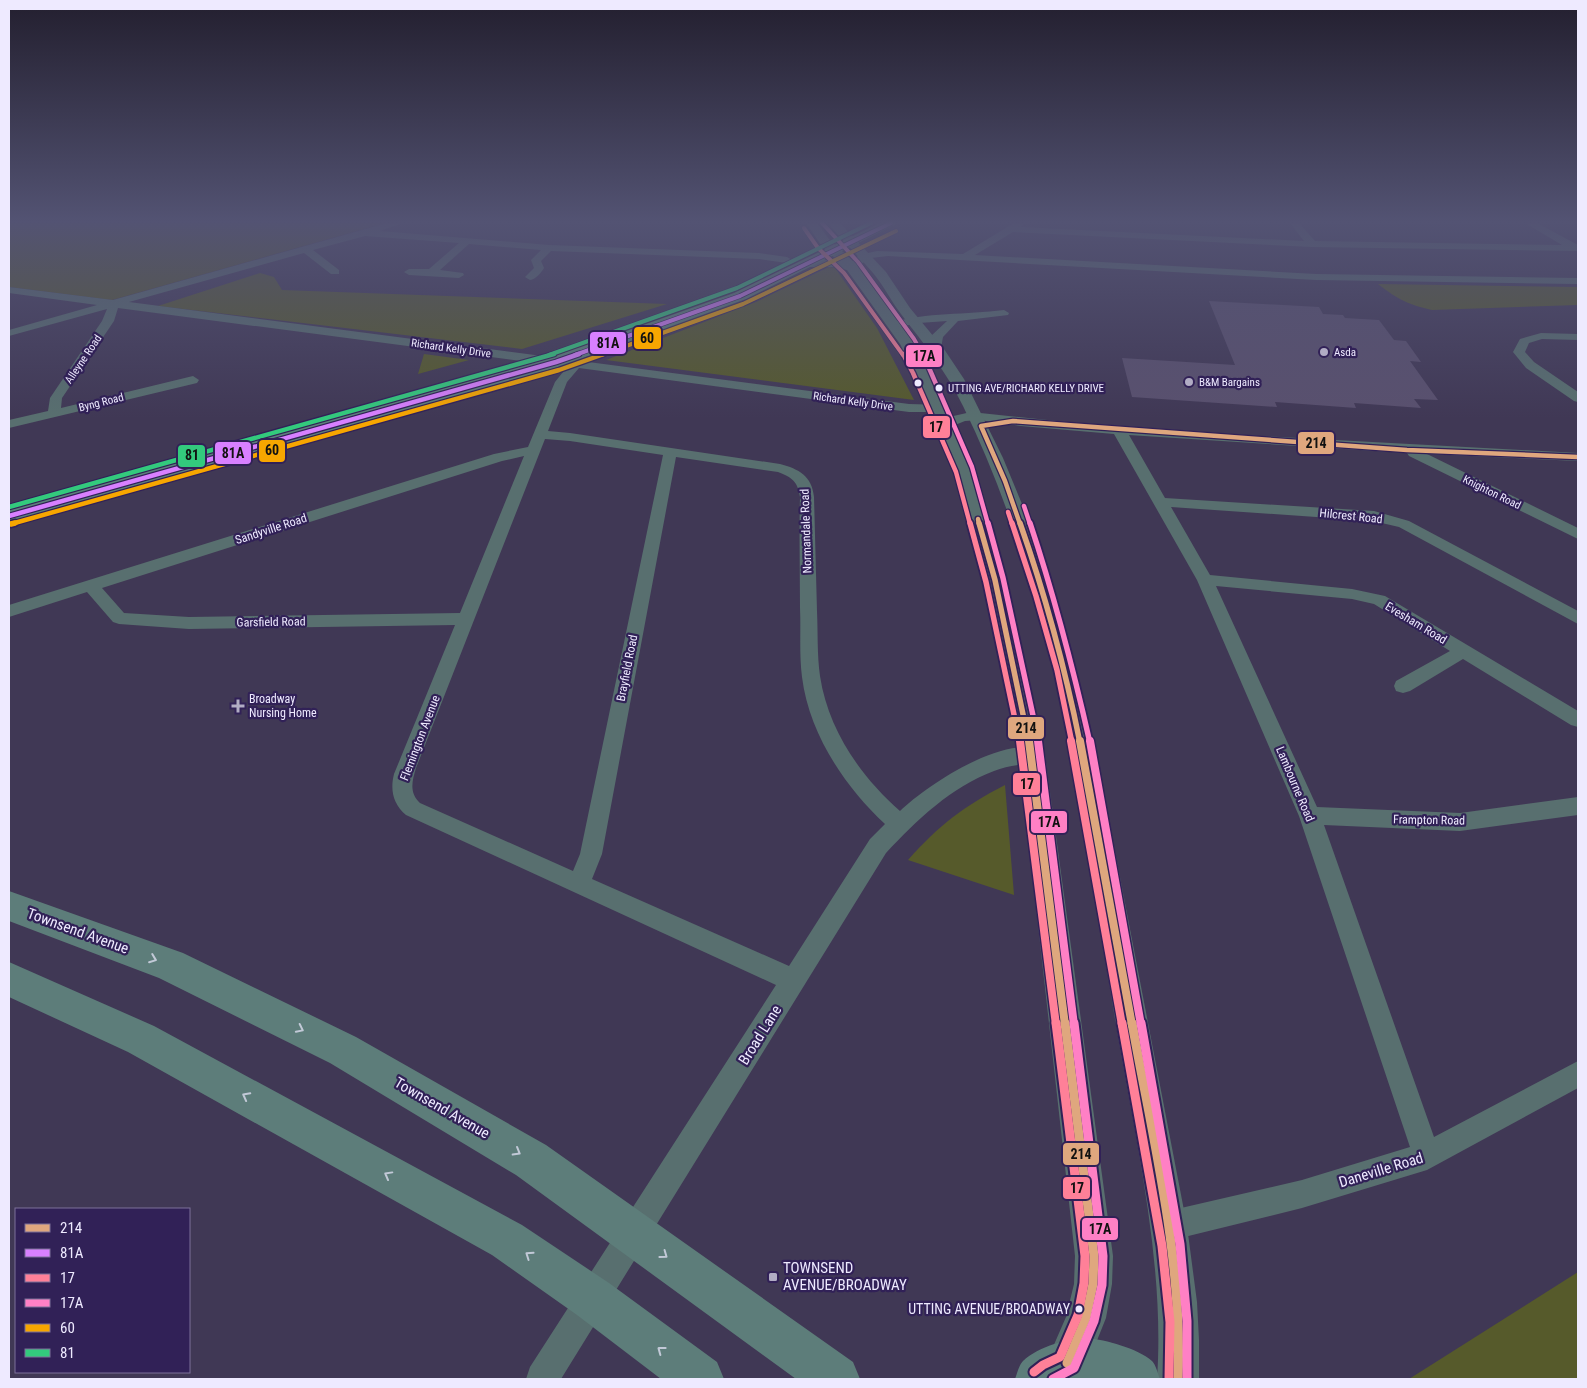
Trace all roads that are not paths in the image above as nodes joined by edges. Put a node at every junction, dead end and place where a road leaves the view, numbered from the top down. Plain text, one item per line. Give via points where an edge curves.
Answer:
1 (172, 288) edge
2 (719, 288) edge
3 (757, 288) edge
4 (866, 288) edge
5 (890, 288) edge
6 (9, 290) edge
7 (899, 299) junction
8 (114, 304) junction
9 (1004, 313) dead end
10 (941, 317) junction
11 (957, 320) junction
12 (914, 323) junction
13 (894, 325) junction
14 (9, 333) edge
15 (1578, 336) edge
16 (934, 348) junction
17 (520, 358) junction
18 (556, 362) junction
19 (576, 365) junction
20 (193, 380) dead end
21 (1578, 397) edge
22 (54, 414) junction
23 (941, 416) junction
24 (978, 421) junction
25 (1013, 421) joint
26 (9, 424) edge
27 (1119, 430) junction
28 (537, 442) junction
29 (1407, 450) junction
30 (670, 452) junction
31 (1578, 457) edge
32 (9, 497) edge
33 (1161, 502) junction
34 (9, 516) edge
35 (1578, 534) edge
36 (1205, 580) junction
37 (91, 586) junction
38 (9, 611) edge
39 (467, 618) junction
40 (1578, 618) edge
41 (1463, 650) junction
42 (1403, 686) dead end
43 (1578, 720) edge
44 (1032, 755) junction
45 (1578, 806) edge
46 (1310, 816) junction
47 (899, 823) junction
48 (578, 882) junction
49 (9, 906) edge
50 (9, 978) edge
51 (794, 981) junction
52 (1578, 1074) edge
53 (1427, 1156) junction
54 (1168, 1226) junction
55 (634, 1234) junction
56 (593, 1299) junction
57 (1053, 1371) edge
58 (542, 1379) edge
59 (700, 1379) edge
60 (836, 1379) edge
61 (1136, 1379) edge
62 (1178, 1379) edge

1 - 8 street
2 - 17 highway via 623,327
3 - 18 highway
4 - 13 street
5 - 7 street
6 - 8 street
7 - 10 street
7 - 12 street
8 - 14 street
8 - 17 street, Richard Kelly Drive
8 - 22 street, Alleyne Road via 108,321 56,398
9 - 11 street
10 - 11 street
10 - 12 street
11 - 12 street
11 - 16 street via 937,336
12 - 13 street
12 - 16 street
13 - 23 street via 921,369
15 - 21 street via 1532,338 1524,341 1519,352 1530,365
16 - 24 street via 947,364
17 - 18 street, Richard Kelly Drive
17 - 32 highway
18 - 19 street, Richard Kelly Drive
18 - 34 highway
19 - 23 street, Richard Kelly Drive via 910,408
19 - 28 street, Flemington Avenue via 563,378
20 - 22 street, Byng Road
22 - 26 street, Byng Road
23 - 24 street, Richard Kelly Drive via 960,416
23 - 44 street via 964,469 996,580
24 - 25 street, Richard Kelly Drive
24 - 54 street via 1026,536 1065,668 1084,757
25 - 27 street, Richard Kelly Drive
27 - 29 street, Richard Kelly Drive
27 - 33 street, Lambourne Road
28 - 30 street, Normandale Road via 570,437
28 - 37 street, Sandyville Road
28 - 39 street, Flemington Avenue
29 - 31 street, Richard Kelly Drive
29 - 35 street, Knighton Road
30 - 47 street, Normandale Road via 780,468 803,480 807,498 810,669 815,697 851,773 880,808
30 - 48 street, Brayfield Road via 591,854
33 - 36 street, Lambourne Road
33 - 40 street, Hilcrest Road via 1374,516 1404,524
36 - 41 street, Evesham Road via 1352,594 1379,600
36 - 46 street, Lambourne Road
37 - 38 street, Sandyville Road
37 - 39 street, Garsfield Road via 119,618 188,623
39 - 48 street, Flemington Avenue via 402,779 403,796 413,809
41 - 42 street
41 - 43 street, Evesham Road
44 - 47 street, Broad Lane via 1012,756 969,774 918,805
44 - 57 street via 1094,1256 1093,1284 1086,1318
45 - 46 street, Frampton Road via 1460,822
46 - 53 street, Lambourne Road
47 - 51 street, Broad Lane via 854,881
48 - 51 street, Flemington Avenue
49 -> 55 main road, Townsend Avenue via 170,965 343,1050 531,1160
56 -> 50 main road via 507,1240 269,1108 141,1039
51 - 55 street, Broad Lane
52 - 53 street, Daneville Road
53 - 54 street, Daneville Road via 1302,1194
54 - 62 street via 1180,1321
55 - 56 street, Broad Lane
55 -> 60 main road, Townsend Avenue
56 - 58 street, Broad Lane
59 -> 56 main road
57 - 61 main road via 1094,1361 1123,1370

